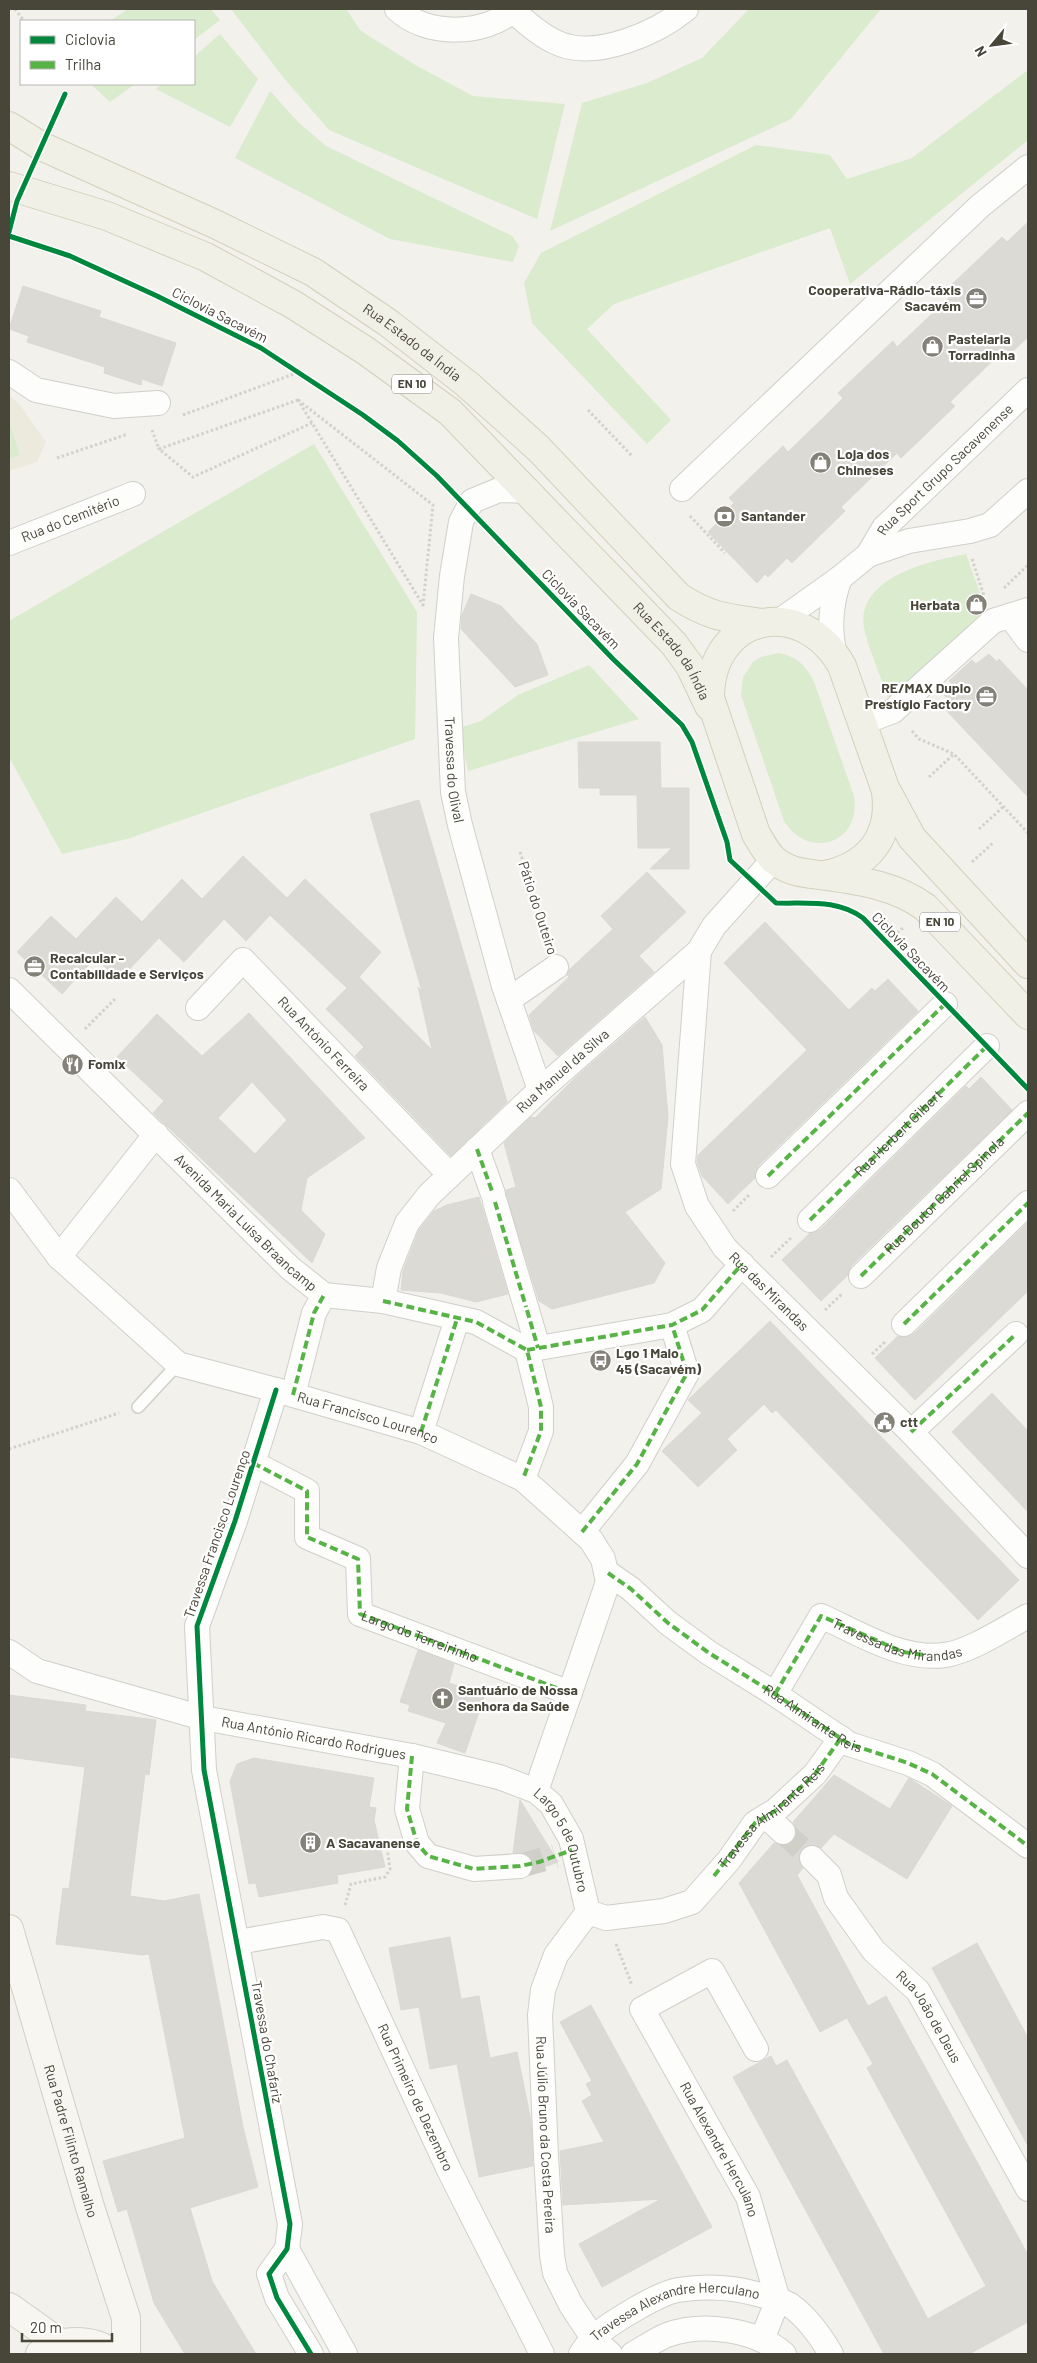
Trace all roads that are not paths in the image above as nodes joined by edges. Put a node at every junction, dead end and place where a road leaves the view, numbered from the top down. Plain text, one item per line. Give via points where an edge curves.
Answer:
1 (397, 9) edge
2 (686, 9) edge
3 (514, 10) edge
4 (9, 126) edge
5 (1028, 167) edge
6 (9, 186) edge
7 (9, 372) edge
8 (1028, 390) edge
9 (158, 403) dead end
10 (682, 489) dead end
11 (529, 491) junction
12 (1028, 491) edge
13 (133, 494) dead end
14 (9, 543) edge
15 (868, 555) junction
16 (840, 578) junction
17 (1005, 613) edge
18 (770, 622) junction
19 (1028, 640) edge
20 (834, 651) junction
21 (714, 715) junction
22 (862, 723) junction
23 (885, 788) junction
24 (774, 859) junction
25 (824, 875) junction
26 (699, 951) junction
27 (1028, 964) edge
28 (556, 967) road end
29 (9, 990) edge
30 (508, 997) junction
31 (945, 1004) dead end
32 (198, 1008) dead end
33 (1028, 1015) edge
34 (986, 1046) dead end
35 (540, 1090) junction
36 (1028, 1113) edge
37 (156, 1134) junction
38 (477, 1149) junction
39 (450, 1175) junction
40 (768, 1176) road end
41 (9, 1190) edge
42 (1028, 1203) edge
43 (810, 1220) road end
44 (59, 1257) junction
45 (747, 1270) junction
46 (861, 1276) road end
47 (324, 1295) junction
48 (382, 1301) junction
49 (457, 1319) junction
50 (904, 1324) road end
51 (672, 1325) junction
52 (1016, 1334) dead end
53 (532, 1349) junction
54 (178, 1364) junction
55 (285, 1392) junction
56 (138, 1407) road end
57 (421, 1432) junction
58 (911, 1432) junction
59 (253, 1462) junction
60 (522, 1478) junction
61 (582, 1532) junction
62 (1028, 1556) edge
63 (608, 1573) junction
64 (1028, 1616) edge
65 (9, 1652) edge
66 (570, 1693) junction
67 (775, 1694) junction
68 (203, 1718) junction
69 (841, 1738) junction
70 (412, 1756) junction
71 (536, 1791) junction
72 (766, 1816) junction
73 (783, 1832) tunnel mouth
74 (1028, 1846) edge
75 (812, 1858) tunnel mouth
76 (520, 1866) tunnel mouth
77 (597, 1915) junction
78 (9, 1929) edge
79 (238, 1942) junction
80 (756, 2049) dead end
81 (1028, 2189) edge
82 (287, 2248) junction
83 (778, 2300) junction
84 (9, 2308) edge
85 (762, 2340) junction
86 (50, 2349) edge
87 (594, 2349) edge
88 (113, 2354) edge
89 (126, 2354) edge
90 (311, 2354) edge
91 (345, 2354) edge
92 (542, 2354) edge
93 (633, 2354) edge
94 (784, 2354) edge
95 (831, 2354) edge

1 - 3 street via 428,26 458,30 486,25
2 - 3 street via 672,20 623,42 588,49 561,44 535,30
4 - 18 main road, Rua Estado da Índia / EN 10 via 41,146 313,272 387,322 467,384 539,449 679,597 701,611
5 - 10 street via 980,206
6 - 11 main road, Rua Estado da Índia / EN 10 via 107,216 206,257 294,304 450,412
7 - 9 street via 36,390 114,406
8 - 15 street, Rua Sport Grupo Sacavenense via 884,528
11 - 21 main road, Rua Estado da Índia / EN 10 via 683,656
11 - 30 street, Travessa do Olival via 498,490 472,501 461,522 446,638 453,792
12 - 15 street, Rua Sport Grupo Sacavenense via 990,525 909,541
13 - 14 street, Rua do Cemitério
15 - 16 street, Rua Sport Grupo Sacavenense
16 - 18 street, Rua Sport Grupo Sacavenense
16 - 20 street via 832,612
17 - 19 street
17 - 22 street via 893,711
18 - 20 main road, Rua Estado da Índia / EN 10 via 794,624 810,630
18 - 21 main road, Rua Estado da Índia / EN 10 via 746,629 721,651 713,666 710,682
20 - 22 main road, Rua Estado da Índia / EN 10
21 - 24 main road, Rua Estado da Índia / EN 10 via 756,834
22 - 23 main road, Rua Estado da Índia / EN 10
23 - 25 main road, Rua Estado da Índia / EN 10 via 888,805 886,823 870,853 842,872
23 - 27 main road, Rua Estado da Índia / EN 10 via 912,838 924,853
24 - 25 main road, Rua Estado da Índia / EN 10 via 791,870
24 - 26 street, Rua Manuel da Silva via 714,926
25 - 33 main road, Rua Estado da Índia / EN 10 via 893,889 918,902
26 - 35 street, Rua Manuel da Silva
26 - 45 street, Rua das Mirandas via 683,1164 697,1206 725,1248
28 - 30 street, Pátio do Outeiro
29 - 37 street, Avenida Maria Luísa Braancamp
30 - 35 street, Travessa do Olival
31 - 40 street
32 - 39 street, Rua António Ferreira via 243,960
34 - 43 street, Rua Herbert Gilbert
35 - 38 street, Rua Manuel da Silva
36 - 46 street, Rua Doutor Gabriel Spinola
37 - 44 street
37 - 47 street, Avenida Maria Luísa Braancamp via 290,1268
38 - 39 street, Rua Manuel da Silva
38 - 53 street via 527,1308
39 - 48 street, Rua Manuel da Silva via 429,1195 408,1224 389,1268
41 - 44 street
42 - 50 street
44 - 54 street
45 - 51 street via 702,1310
45 - 58 street, Rua das Mirandas
47 - 48 street, Avenida Maria Luísa Braancamp
47 - 55 street, Travessa Francisco Lourenço
48 - 49 street, Avenida Maria Luísa Braancamp
49 - 53 street, Avenida Maria Luísa Braancamp via 476,1322
49 - 57 street
51 - 53 street
51 - 61 street via 687,1373 637,1464
52 - 58 street
53 - 60 street via 541,1408 541,1431
54 - 55 street, Rua Francisco Lourenço
54 - 56 lane
55 - 57 street, Rua Francisco Lourenço
55 - 59 street, Travessa Francisco Lourenço
57 - 60 street, Rua Francisco Lourenço
58 - 62 street, Rua das Mirandas
59 - 66 street, Largo do Terreirinho via 307,1491 307,1537 358,1559 360,1614
59 - 68 street, Travessa Francisco Lourenço via 197,1626
60 - 61 street, Rua Francisco Lourenço
61 - 63 street, Rua Francisco Lourenço via 591,1540
63 - 66 street, Largo 5 de Outubro via 608,1582
63 - 67 street, Rua Almirante Reis via 709,1653
64 - 67 street, Travessa das Mirandas via 962,1650 945,1655 903,1652 821,1616
65 - 68 street, Rua António Ricardo Rodrigues via 37,1671
66 - 71 street, Largo 5 de Outubro
67 - 69 street, Rua Almirante Reis
68 - 70 street, Rua António Ricardo Rodrigues
68 - 79 street, Travessa do Chafariz via 204,1770
69 - 72 street, Travessa Almirante Reis via 815,1774
69 - 74 street, Rua Almirante Reis via 849,1744 932,1774
70 - 71 street, Rua António Ricardo Rodrigues via 499,1777
70 - 76 street via 407,1809 417,1843 428,1856 474,1869
71 - 77 street, Largo 5 de Outubro via 551,1804 571,1839 564,1853
72 - 73 street
72 - 77 street, Travessa Almirante Reis via 755,1823 692,1902 664,1910
75 - 81 street, Rua João de Deus via 829,1875 836,1898 874,1951 918,1991
77 - 87 street, Rua Júlio Bruno da Costa Pereira via 556,1955 543,1990 540,2015 552,2255 562,2289
78 - 89 street, Rua Padre Filinto Ramalho via 126,2318
79 - 82 street, Travessa do Chafariz via 290,2224
79 - 92 street, Rua Primeiro de Dezembro via 323,1927 338,1930 449,2170
80 - 83 street, Rua Alexandre Herculano via 712,1971 642,2008 748,2197
82 - 90 street, Travessa do Chafariz via 269,2274 277,2298
82 - 91 street
83 - 85 street
83 - 87 street, Travessa Alexandre Herculano via 748,2291 717,2287 677,2290 631,2312
83 - 95 street via 803,2315
84 - 86 street
85 - 93 street, Travessa Alexandre Herculano via 737,2331 692,2330 666,2335
85 - 94 street
86 - 88 street via 88,2343

